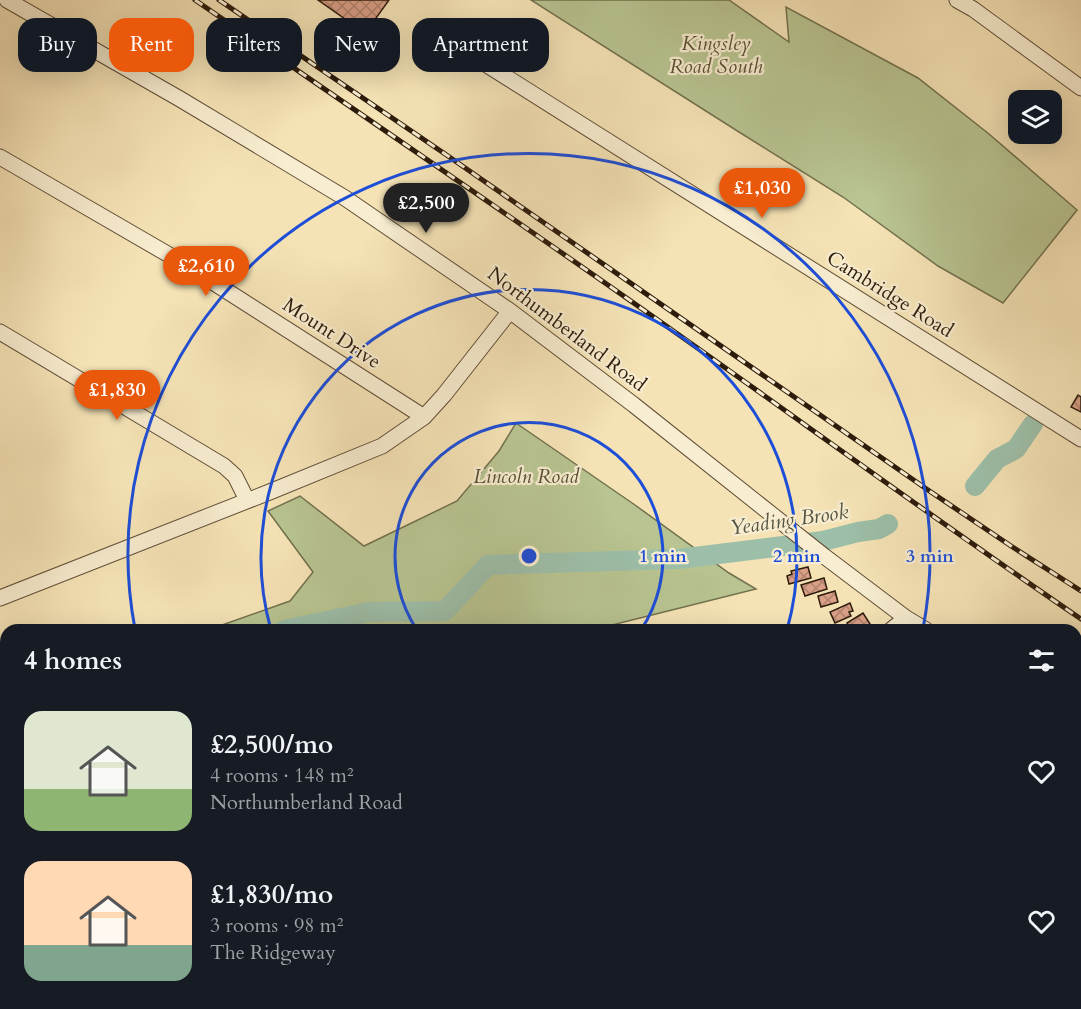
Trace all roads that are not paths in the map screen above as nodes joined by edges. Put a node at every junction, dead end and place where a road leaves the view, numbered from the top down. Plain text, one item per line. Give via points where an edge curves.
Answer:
1 (7, 0) edge
2 (957, 0) edge
3 (498, 72) edge
4 (1081, 88) edge
5 (0, 157) edge
6 (510, 311) junction
7 (0, 332) edge
8 (424, 417) junction
9 (1081, 439) edge
10 (247, 500) junction
11 (0, 598) edge
12 (906, 618) junction
13 (898, 624) edge
14 (916, 624) edge

1 - 6 street, Northumberland Road via 345,198
2 - 4 street
3 - 9 street, Cambridge Road
5 - 8 street, Mount Drive via 183,263
6 - 8 street
6 - 12 street, Northumberland Road
7 - 10 street via 224,466 235,476
8 - 10 street via 382,446
10 - 11 street
12 - 13 street
12 - 14 street, Northumberland Road

